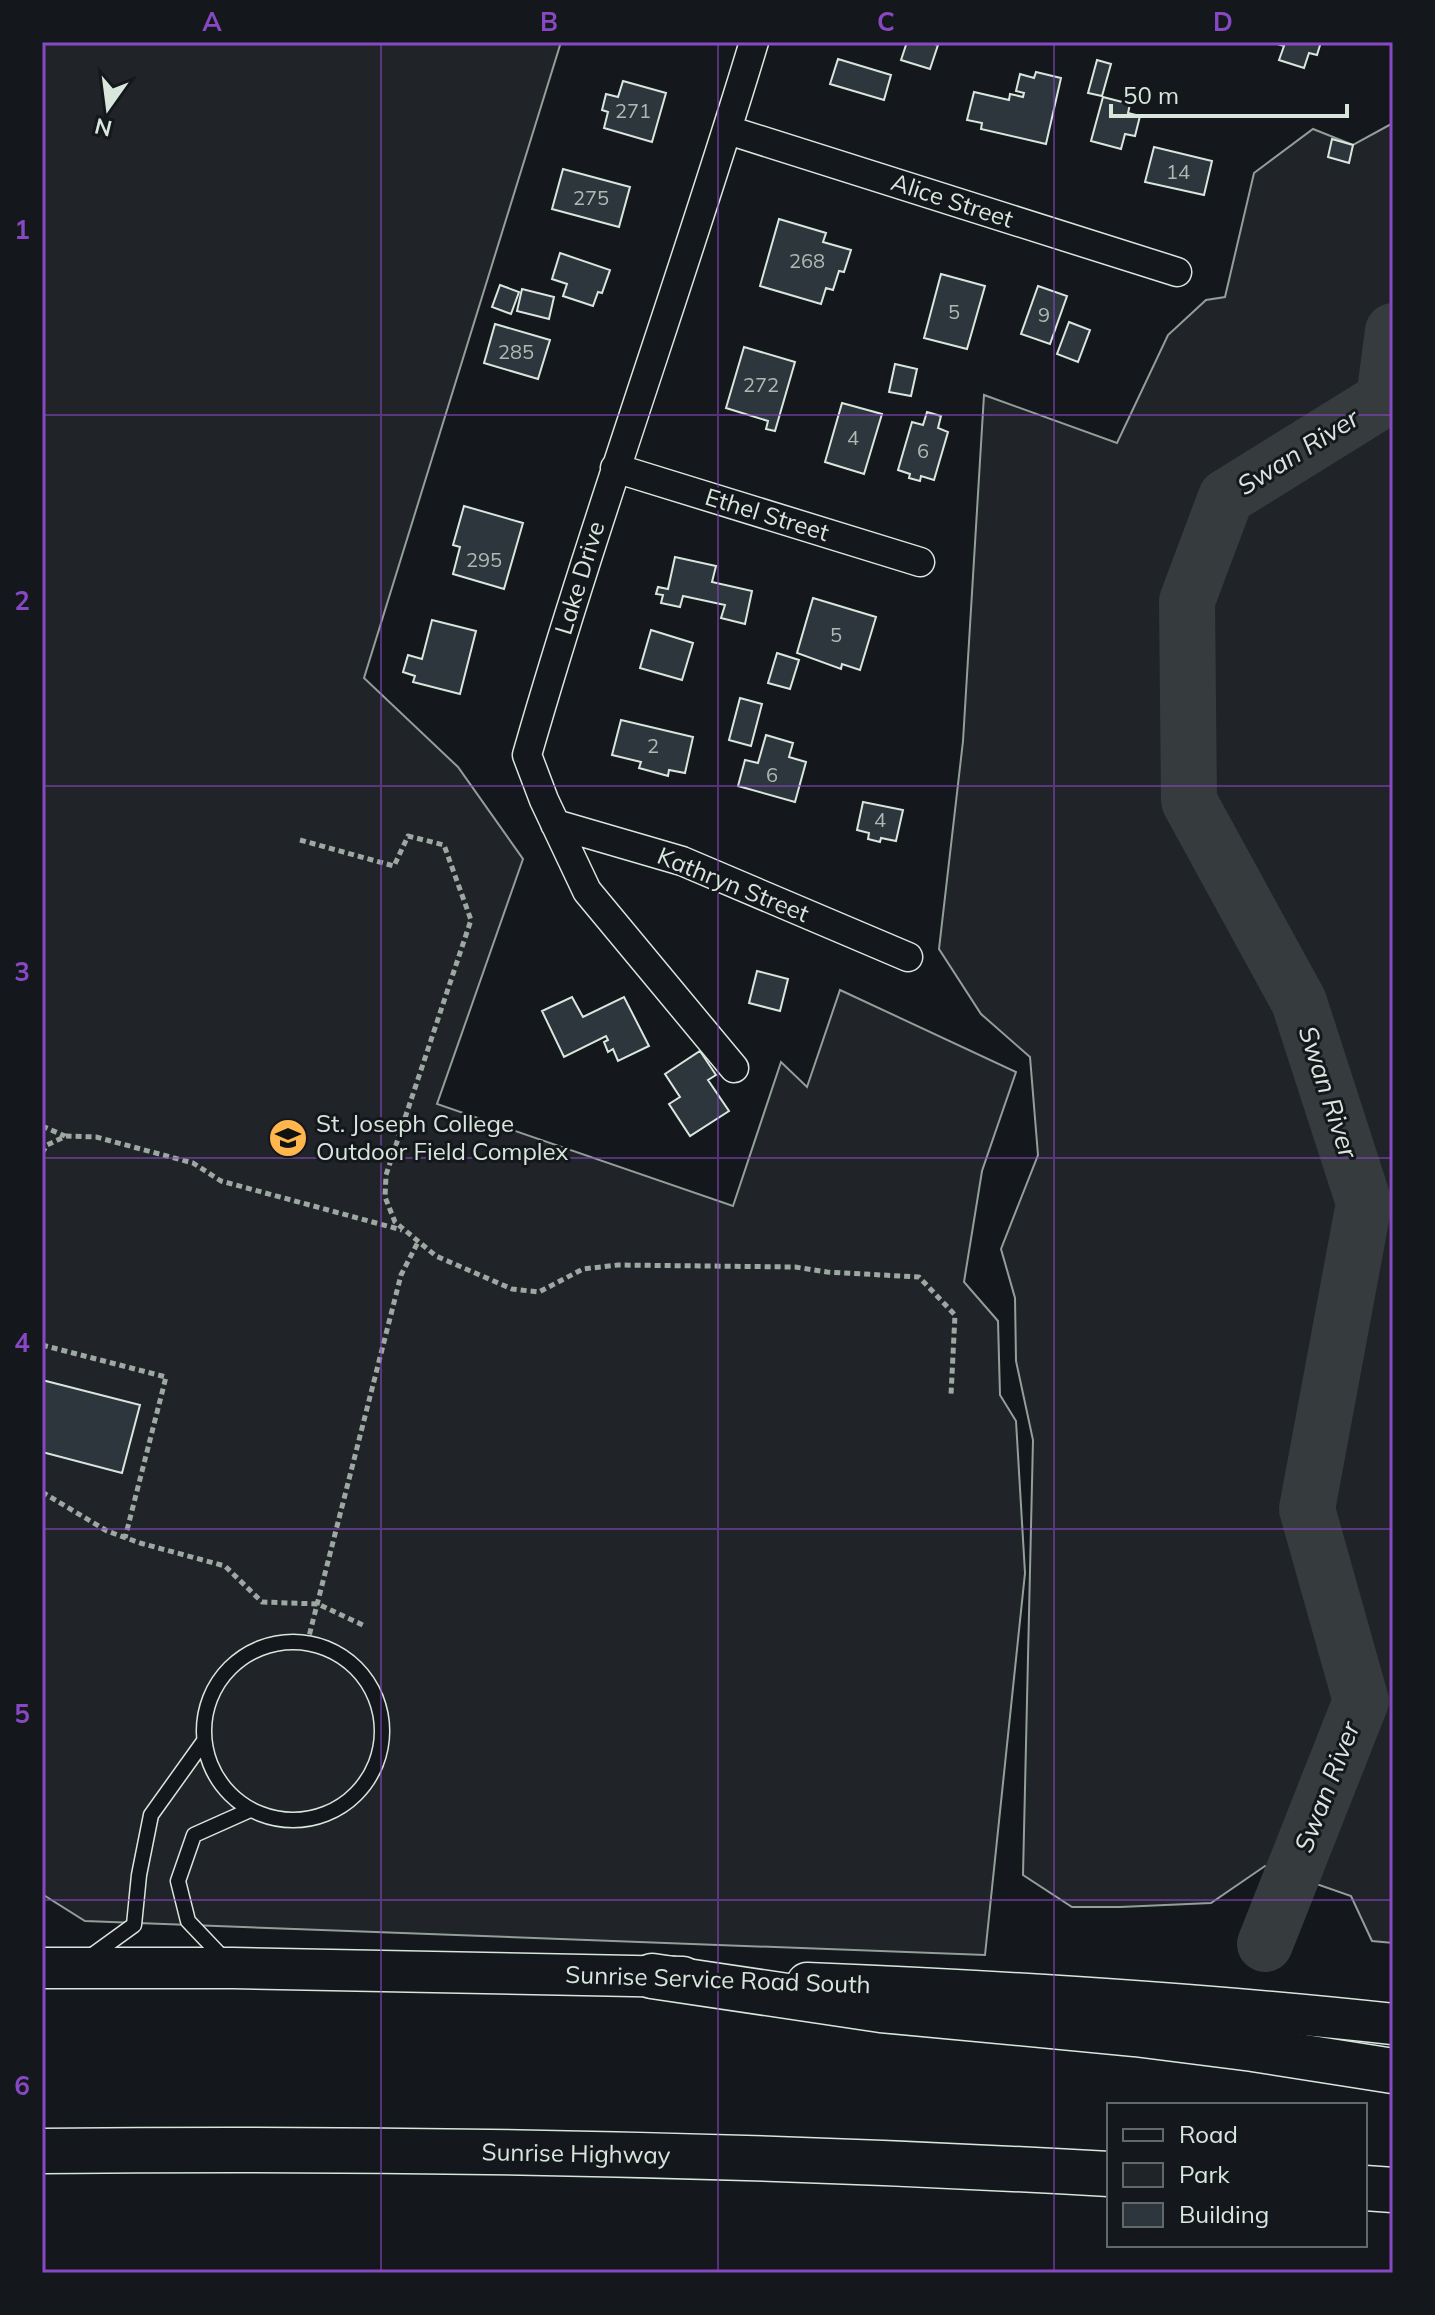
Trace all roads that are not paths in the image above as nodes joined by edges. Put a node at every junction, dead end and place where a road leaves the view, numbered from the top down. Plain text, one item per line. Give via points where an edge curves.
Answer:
1 (754, 42) edge
2 (728, 130) junction
3 (1177, 272) dead end
4 (615, 468) junction
5 (920, 562) dead end
6 (555, 824) junction
7 (908, 957) dead end
8 (734, 1068) dead end
9 (204, 1741) junction
10 (250, 1810) junction
11 (59, 1968) edge
12 (233, 1968) junction
13 (652, 1976) junction
14 (1393, 2024) edge
15 (1393, 2071) edge
16 (42, 2151) edge
17 (1107, 2174) edge
18 (1367, 2188) edge
19 (1393, 2190) edge

1 - 2 street, Lake Drive
2 - 3 street, Alice Street
2 - 4 street, Lake Drive
4 - 5 street, Ethel Street
4 - 6 street, Lake Drive via 527,755
6 - 7 street, Kathryn Street via 682,861
6 - 8 street, Lake Drive via 587,891
9 - 10 lane via 212,1768 228,1792
9 - 10 lane via 205,1712 216,1686 235,1663 260,1648 287,1642 316,1645 344,1658 366,1679 379,1706 383,1736 376,1765 360,1791 337,1810 308,1820 278,1820
9 - 11 lane via 151,1815 134,1925
10 - 12 lane via 194,1835 178,1881 188,1921
11 - 12 main road, Sunrise Service Road South
12 - 13 main road, Sunrise Service Road South
13 - 14 main road, Sunrise Service Road South via 985,1990
13 - 15 highway via 881,2010 1135,2034
16 - 17 highway, Sunrise Highway via 524,2151
18 - 19 highway

